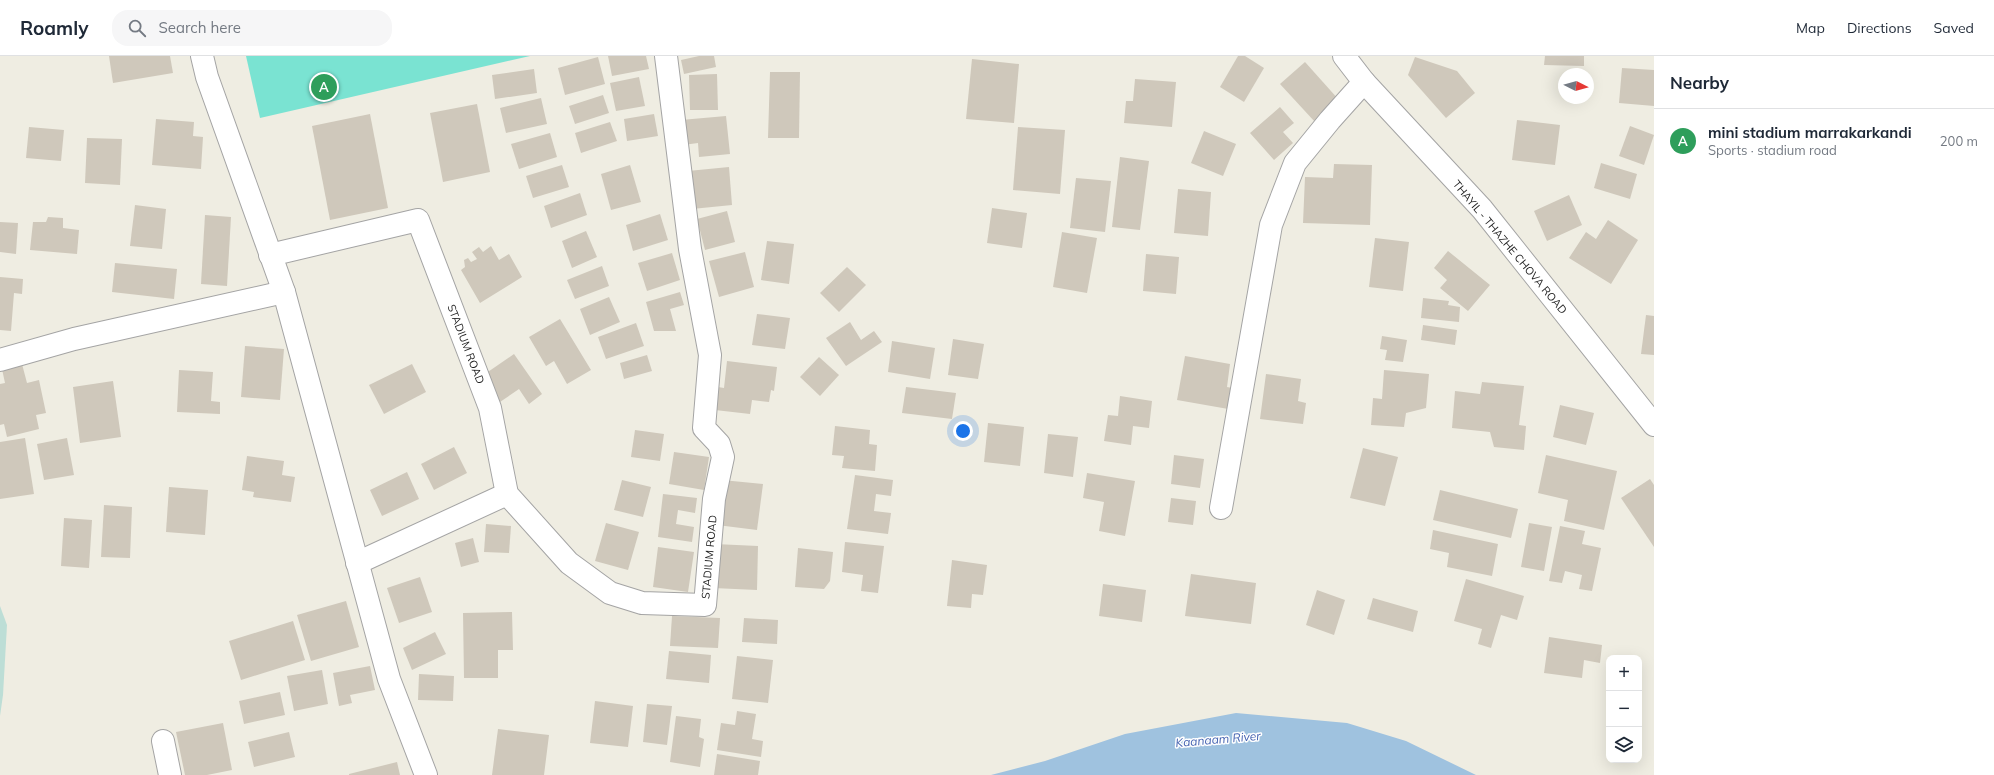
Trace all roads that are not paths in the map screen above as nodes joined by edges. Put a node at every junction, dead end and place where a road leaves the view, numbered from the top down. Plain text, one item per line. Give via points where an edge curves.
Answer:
1 (202, 56) edge
2 (666, 56) edge
3 (1344, 56) edge
4 (1364, 82) junction
5 (270, 255) junction
6 (284, 292) junction
7 (0, 360) edge
8 (1654, 425) edge
9 (507, 494) junction
10 (1221, 508) dead end
11 (357, 563) junction
12 (163, 740) dead end
13 (170, 775) edge
14 (426, 775) edge

1 - 5 street via 207,77
2 - 9 street, STADIUM ROAD via 690,250 710,355 704,428 719,444 723,457 714,499 705,605 642,603 610,593 569,563
3 - 4 street, THAYIL - THAZHE CHOVA ROAD
4 - 8 street, THAYIL - THAZHE CHOVA ROAD via 1482,209
4 - 10 street via 1295,163 1271,225
5 - 6 street
5 - 9 street, STADIUM ROAD via 418,220 490,408
6 - 7 street via 74,339
6 - 11 street
9 - 11 street
11 - 14 street via 389,679
12 - 13 street

